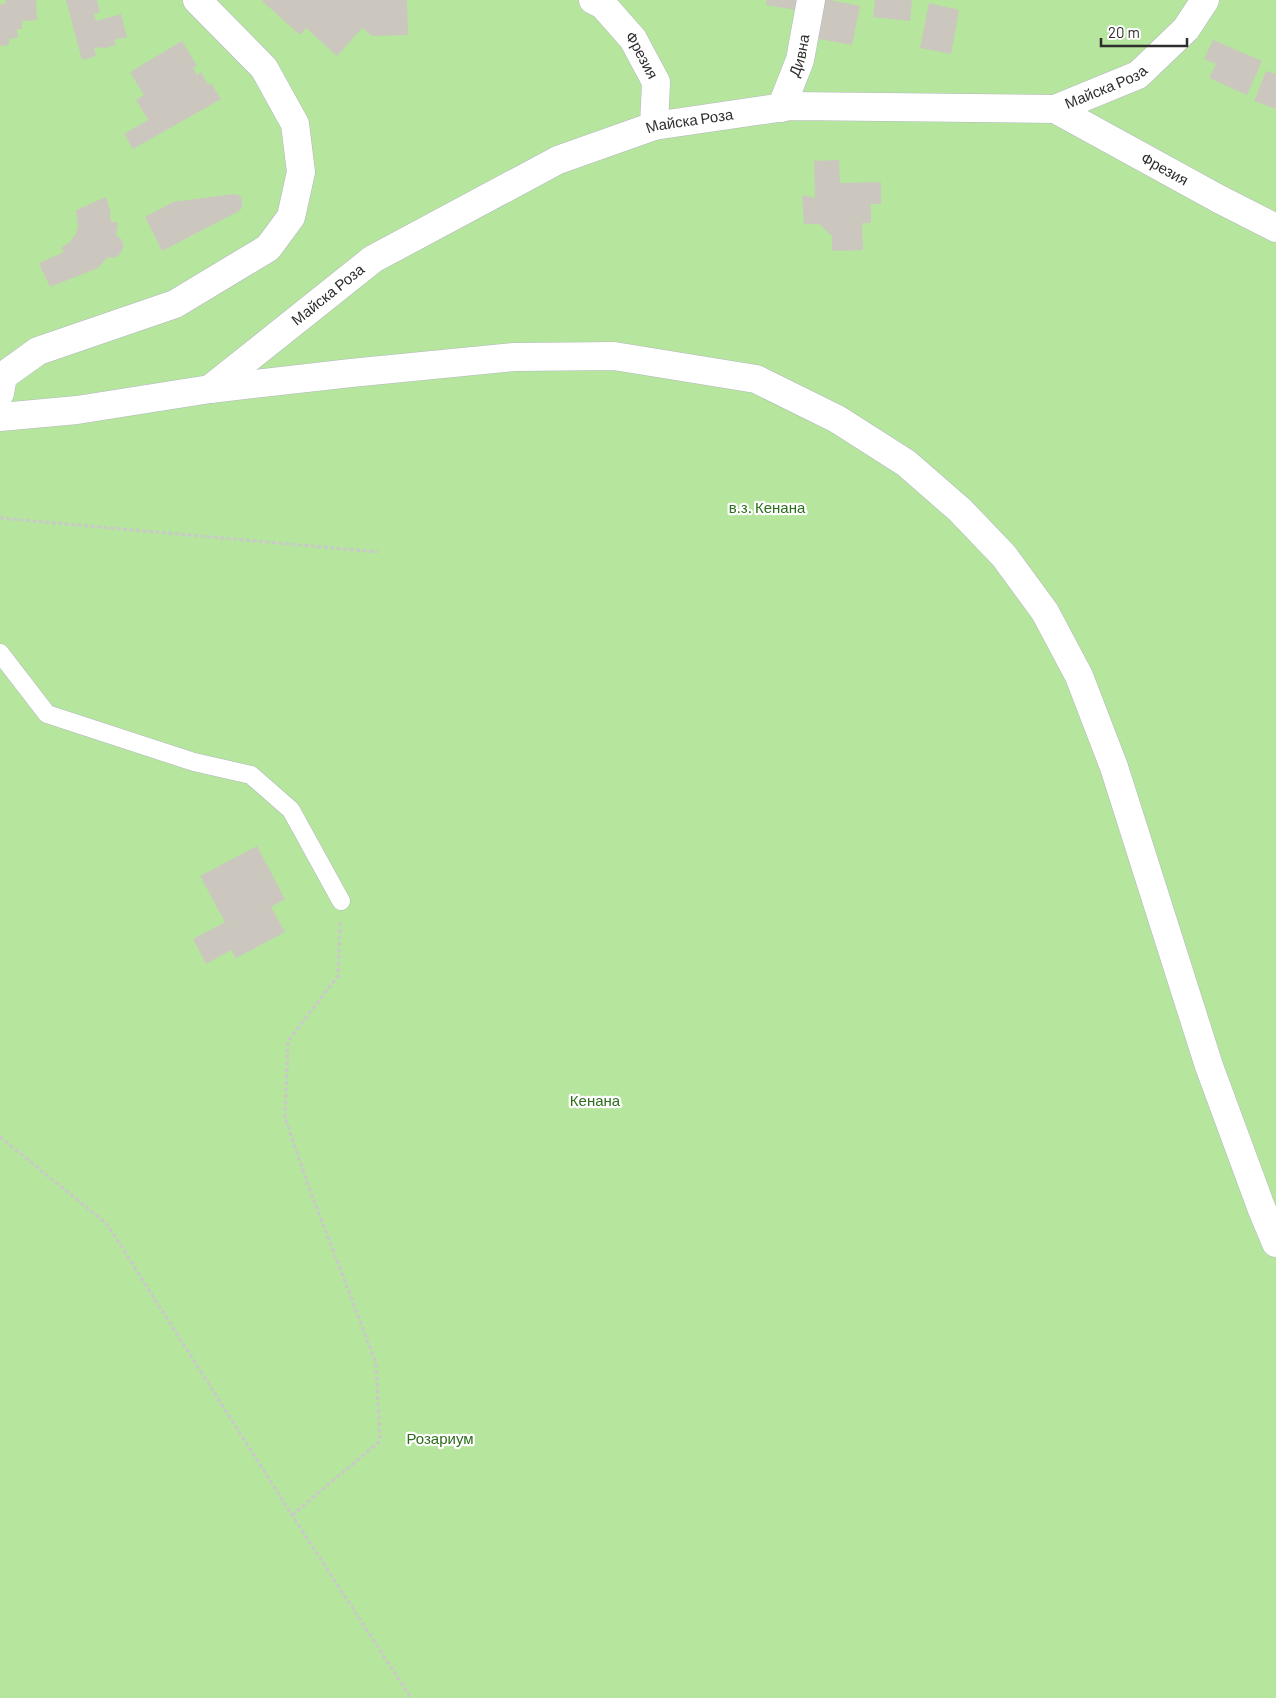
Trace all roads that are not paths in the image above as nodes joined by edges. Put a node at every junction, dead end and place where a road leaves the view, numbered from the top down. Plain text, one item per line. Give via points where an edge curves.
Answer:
1 (197, 0) edge
2 (592, 0) edge
3 (811, 0) edge
4 (1205, 0) edge
5 (781, 108) junction
6 (1055, 108) junction
7 (654, 126) junction
8 (1276, 228) edge
9 (210, 389) junction
10 (0, 393) edge
11 (0, 416) edge
12 (0, 653) edge
13 (341, 901) road end
14 (1276, 1243) edge

1 - 10 street via 264,68 295,124 301,172 291,217 268,248 175,304 38,351 2,376
2 - 7 street, Фрезия via 603,5 633,39 656,82
3 - 5 street, Дивна via 800,60
4 - 6 street, Майска Роза via 1186,29 1138,75
5 - 6 street, Майска Роза
5 - 7 street, Майска Роза
6 - 8 street, Фрезия
7 - 9 street, Майска Роза via 558,160 372,259
9 - 11 street via 77,410
9 - 14 street via 514,357 614,356 756,379 837,419 906,463 960,510 1004,556 1045,612 1079,676 1114,767 1209,1066
12 - 13 lane via 47,714 194,762 251,775 291,810

